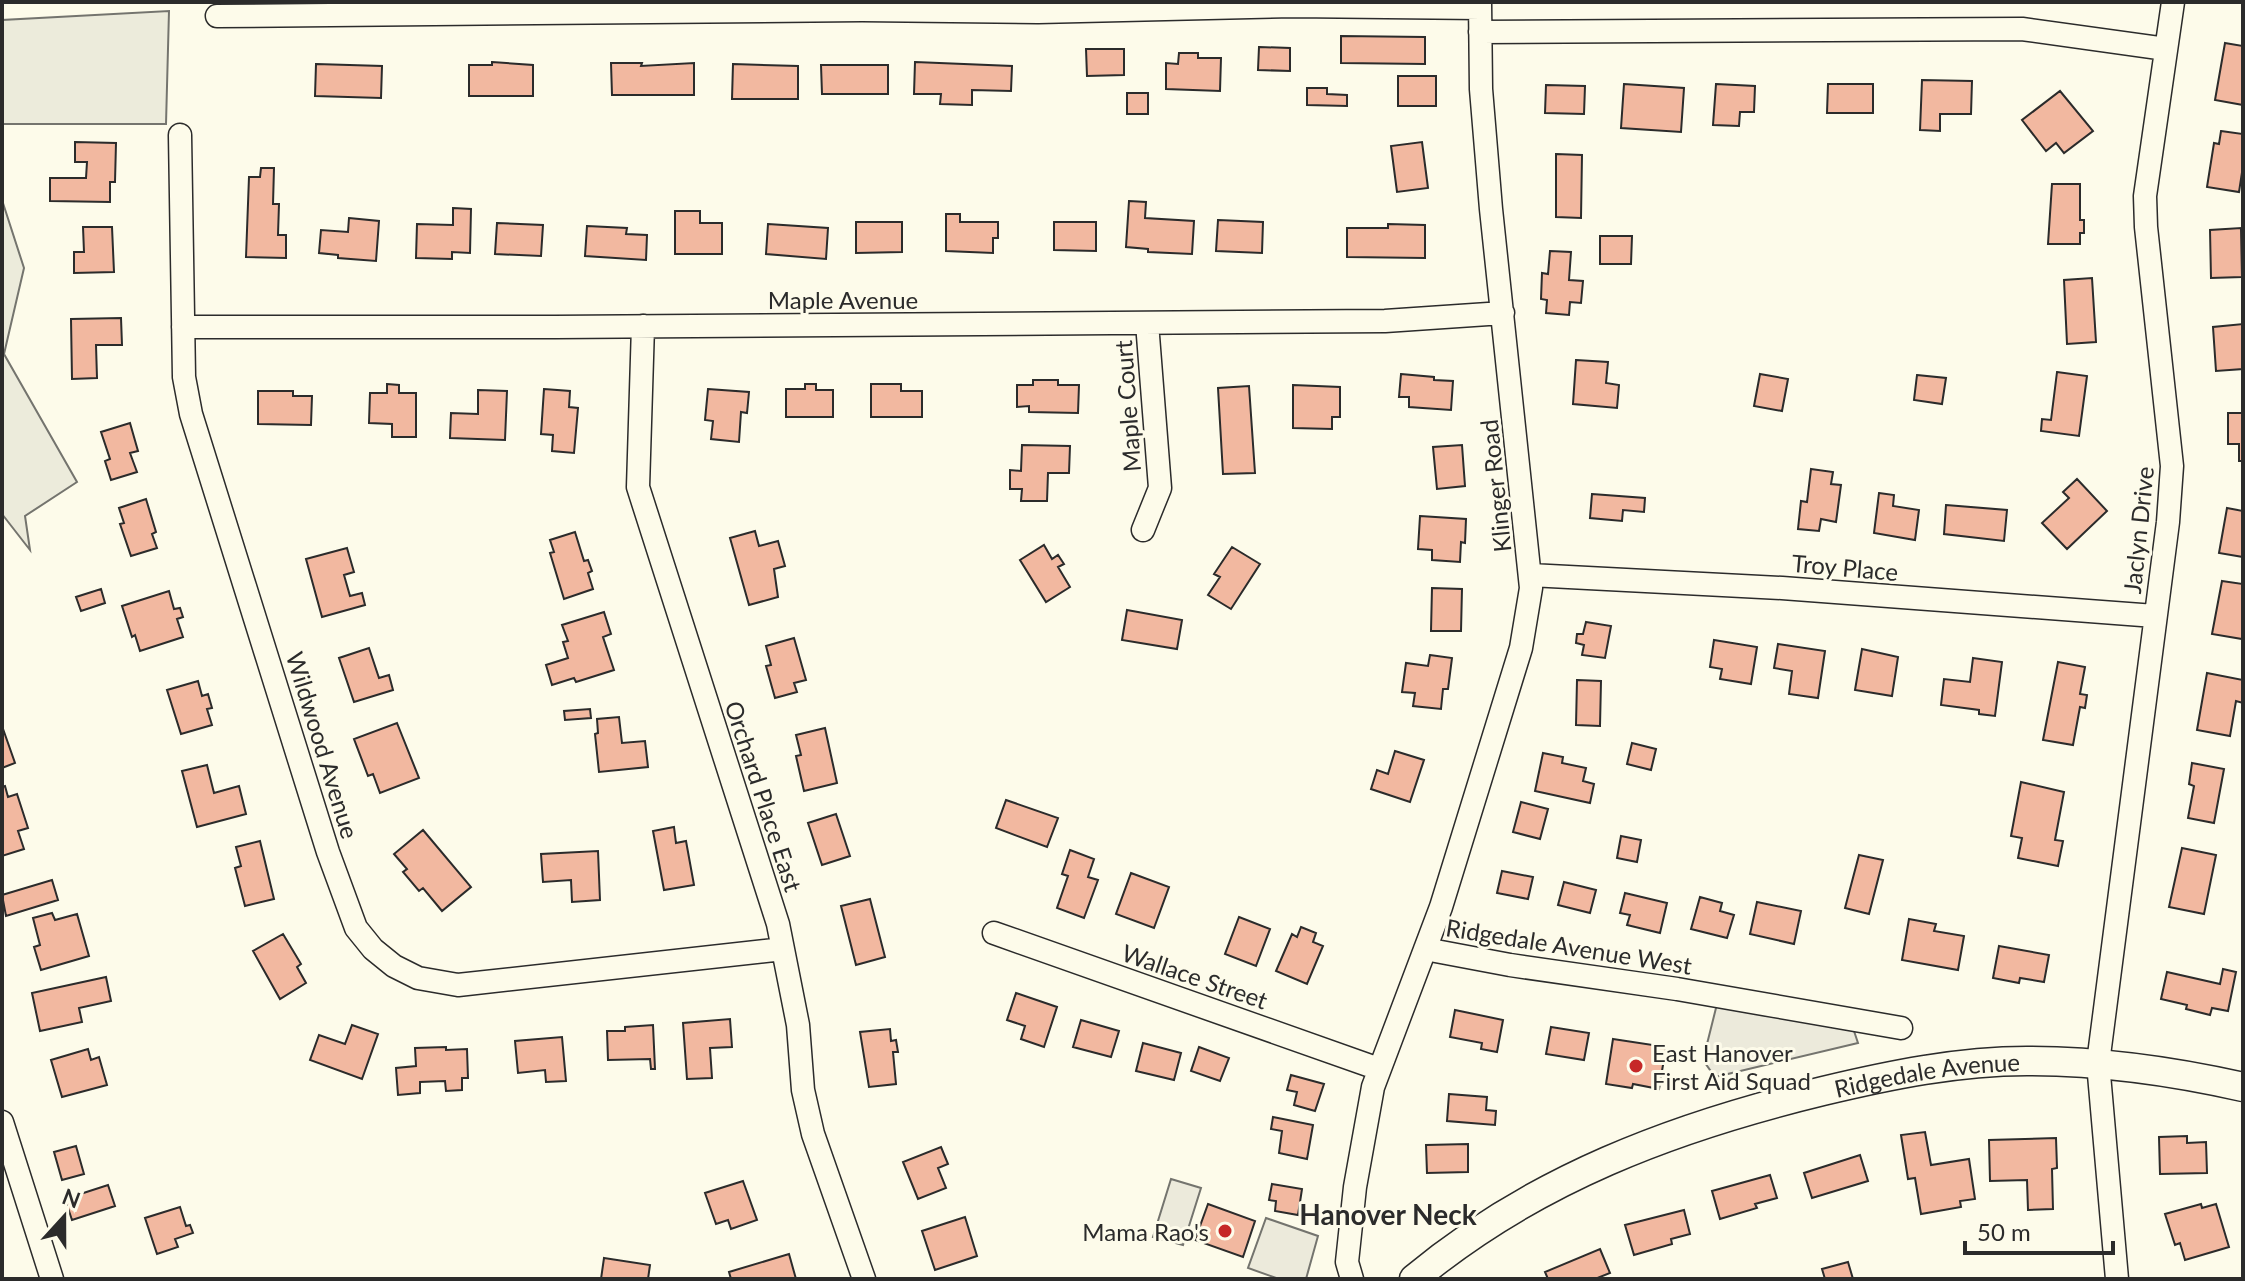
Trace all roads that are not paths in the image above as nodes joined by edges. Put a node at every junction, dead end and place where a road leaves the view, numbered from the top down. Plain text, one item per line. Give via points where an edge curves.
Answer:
1 (2173, 2) edge
2 (1480, 5) edge
3 (608, 7) edge
4 (1038, 7) edge
5 (217, 16) dead end
6 (1480, 32) junction
7 (2166, 49) junction
8 (180, 135) dead end
9 (1503, 313) junction
10 (1147, 323) junction
11 (643, 326) junction
12 (183, 327) junction
13 (1143, 530) dead end
14 (1530, 575) junction
15 (2155, 616) junction
16 (994, 933) dead end
17 (783, 949) junction
18 (1425, 949) junction
19 (1901, 1028) dead end
20 (2098, 1063) junction
21 (1379, 1069) junction
22 (2243, 1087) edge
23 (2, 1122) edge
24 (52, 1279) edge
25 (864, 1279) edge
26 (1352, 1279) edge
27 (1414, 1279) edge
28 (2117, 1279) edge

1 - 7 street, Jaclyn Drive
2 - 4 street
2 - 6 street, Klinger Road
3 - 4 street
3 - 5 street
6 - 7 street via 2022,29
6 - 9 street, Klinger Road via 1489,194
7 - 15 street, Jaclyn Drive via 2145,196 2172,466
8 - 12 street, Wildwood Avenue
9 - 10 street, Maple Avenue via 1385,321
9 - 14 street, Klinger Road
10 - 11 street, Maple Avenue
10 - 13 street, Maple Court via 1160,488
11 - 12 street, Maple Avenue
11 - 17 street, Orchard Place East via 638,487
12 - 17 street, Wildwood Avenue via 191,414 328,852 356,928 373,949 418,978 458,985
14 - 15 street, Troy Place
14 - 18 street, Klinger Road via 1521,648
15 - 20 street, Jaclyn Drive
16 - 21 street, Wallace Street
17 - 25 street, Orchard Place East via 813,1134
18 - 19 street, Ridgedale Avenue West
18 - 21 street, Ridgedale Avenue West
20 - 22 main road, Ridgedale Avenue
20 - 27 main road, Ridgedale Avenue via 2024,1061 1912,1071 1741,1111 1676,1132 1541,1193
20 - 28 street, Jaclyn Drive
21 - 26 street, Ridgedale Avenue West via 1355,1187 1347,1262
23 - 24 street

